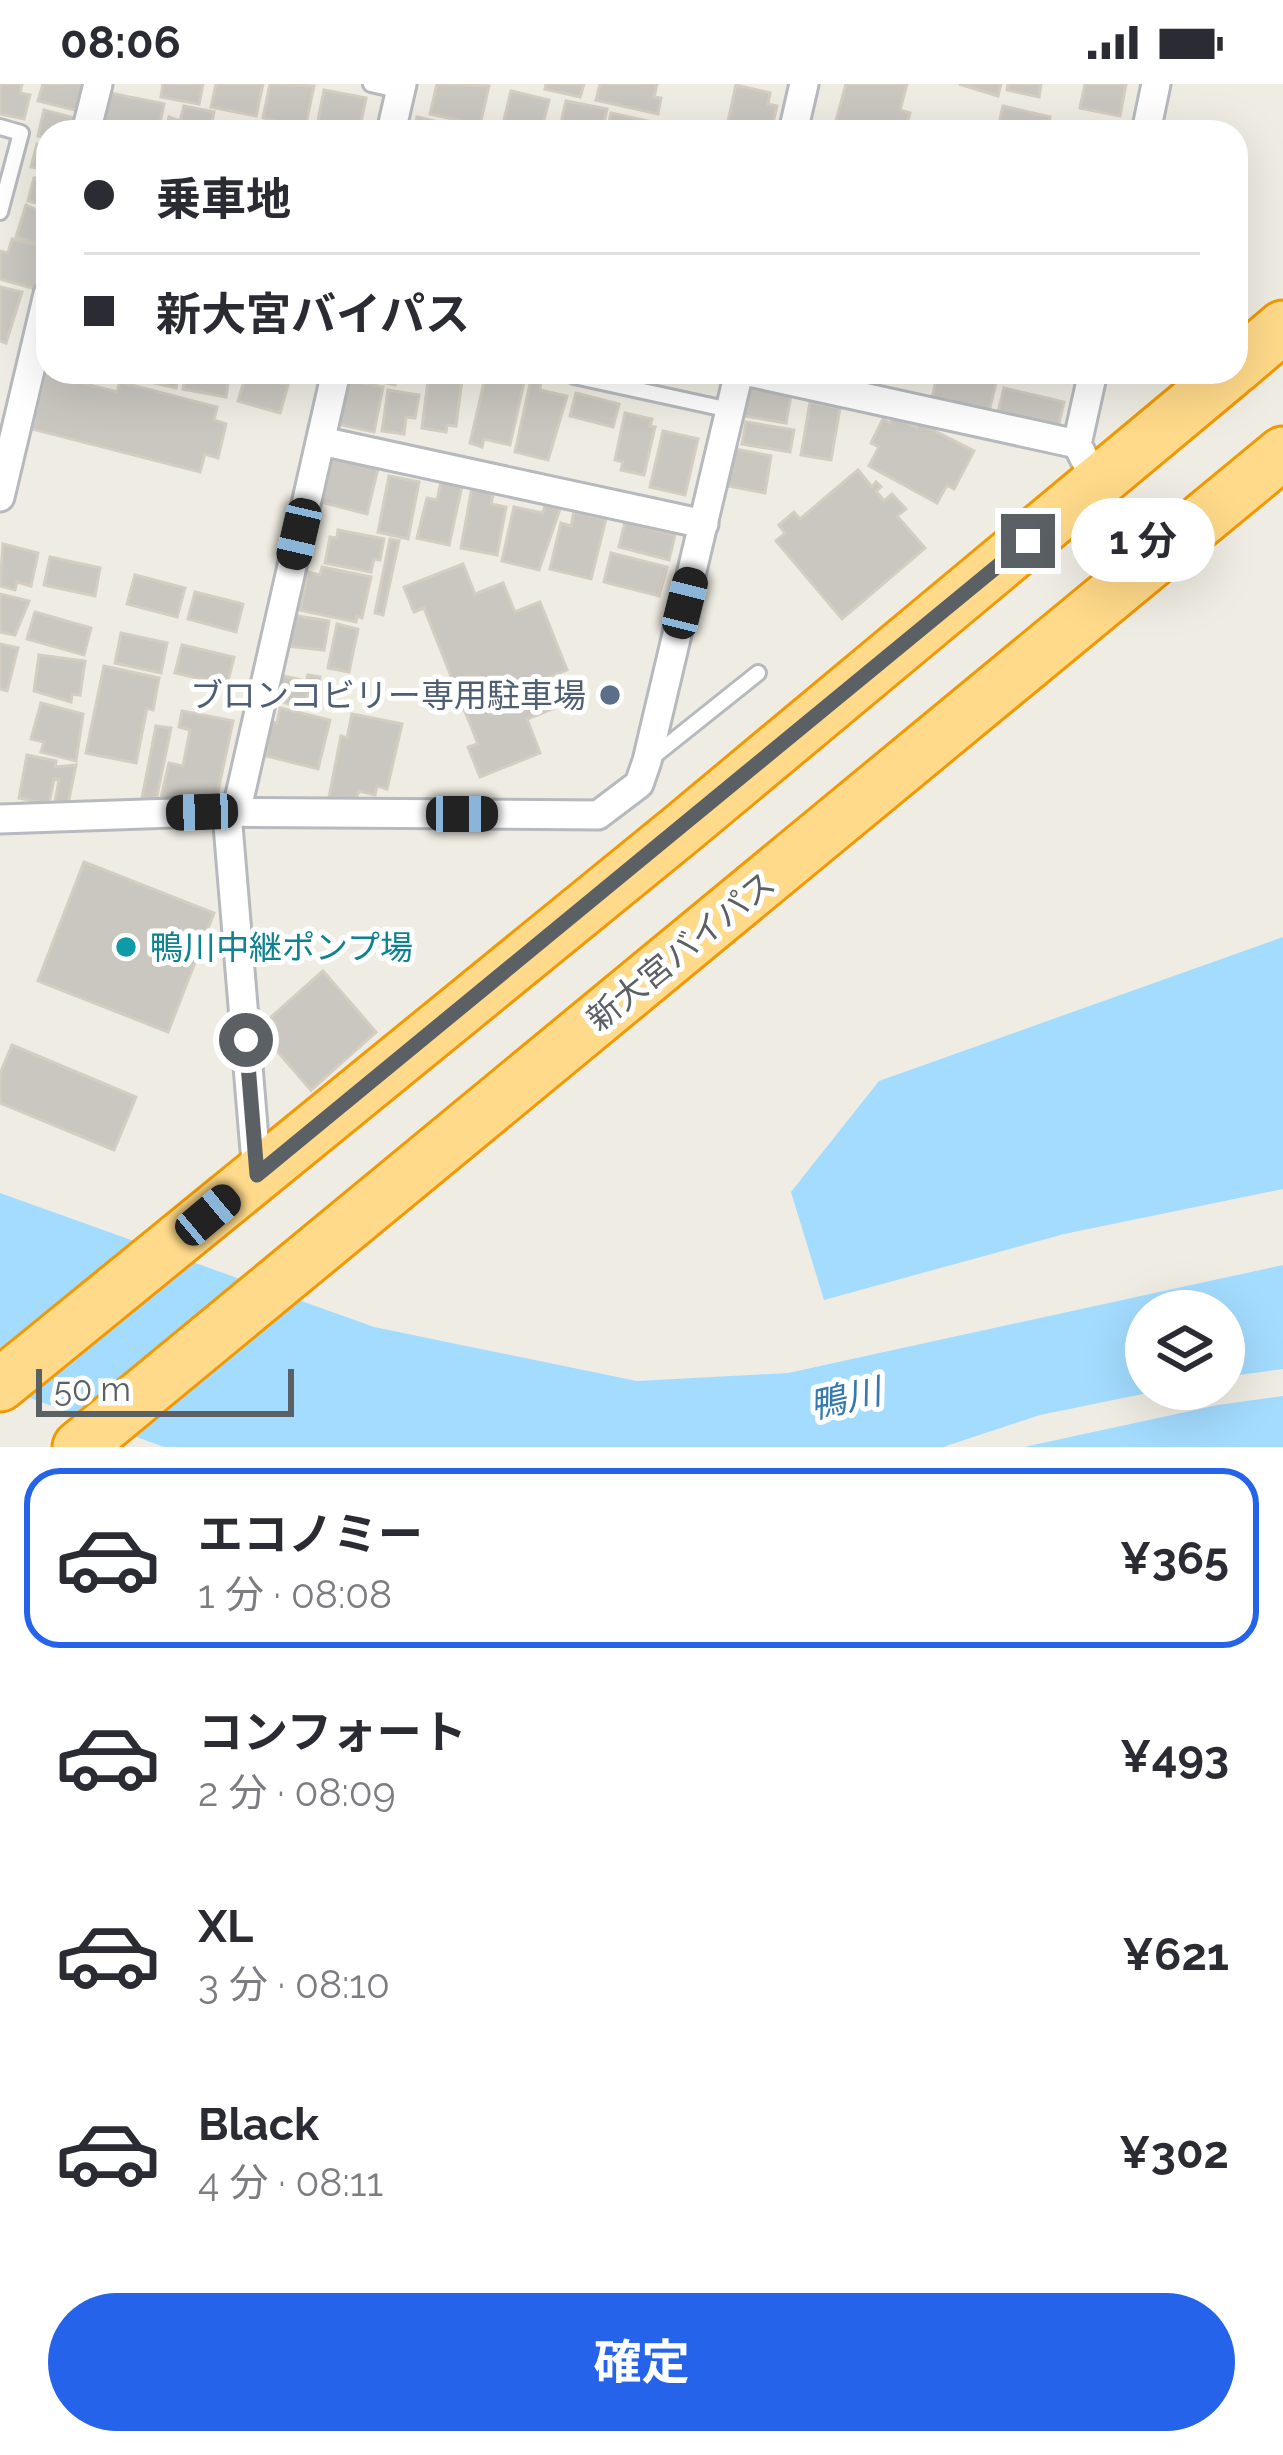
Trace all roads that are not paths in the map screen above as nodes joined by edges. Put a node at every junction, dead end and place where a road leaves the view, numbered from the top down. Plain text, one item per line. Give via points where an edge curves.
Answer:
1 (98, 84) edge
2 (371, 84) edge
3 (804, 84) edge
4 (1156, 84) edge
5 (402, 87) edge
6 (89, 120) edge
7 (394, 120) edge
8 (796, 120) edge
9 (1148, 120) edge
10 (0, 127) edge
11 (0, 212) edge
12 (1283, 327) edge
13 (36, 345) edge
14 (1248, 356) edge
15 (330, 384) edge
16 (611, 384) edge
17 (736, 384) edge
18 (794, 384) edge
19 (1092, 384) edge
20 (1210, 384) edge
21 (730, 410) junction
22 (321, 441) junction
23 (1283, 453) edge
24 (1087, 463) junction
25 (0, 497) edge
26 (704, 524) junction
27 (758, 673) dead end
28 (647, 761) junction
29 (231, 813) junction
30 (0, 820) edge
31 (257, 1175) junction
32 (0, 1385) edge
33 (80, 1446) edge

1 - 6 street
2 - 5 lane
3 - 8 street
4 - 9 street
5 - 7 street
10 - 11 lane via 21,133
12 - 14 highway
13 - 25 street
15 - 22 street
16 - 21 lane
17 - 21 street
18 - 24 street
19 - 24 street
20 - 24 highway
21 - 26 street
22 - 26 street
22 - 29 street
23 - 33 highway, 新大宮バイパス
24 - 31 highway
26 - 28 street
27 - 28 lane
28 - 29 street via 638,784 598,815
29 - 30 street
29 - 31 street
31 - 32 highway

